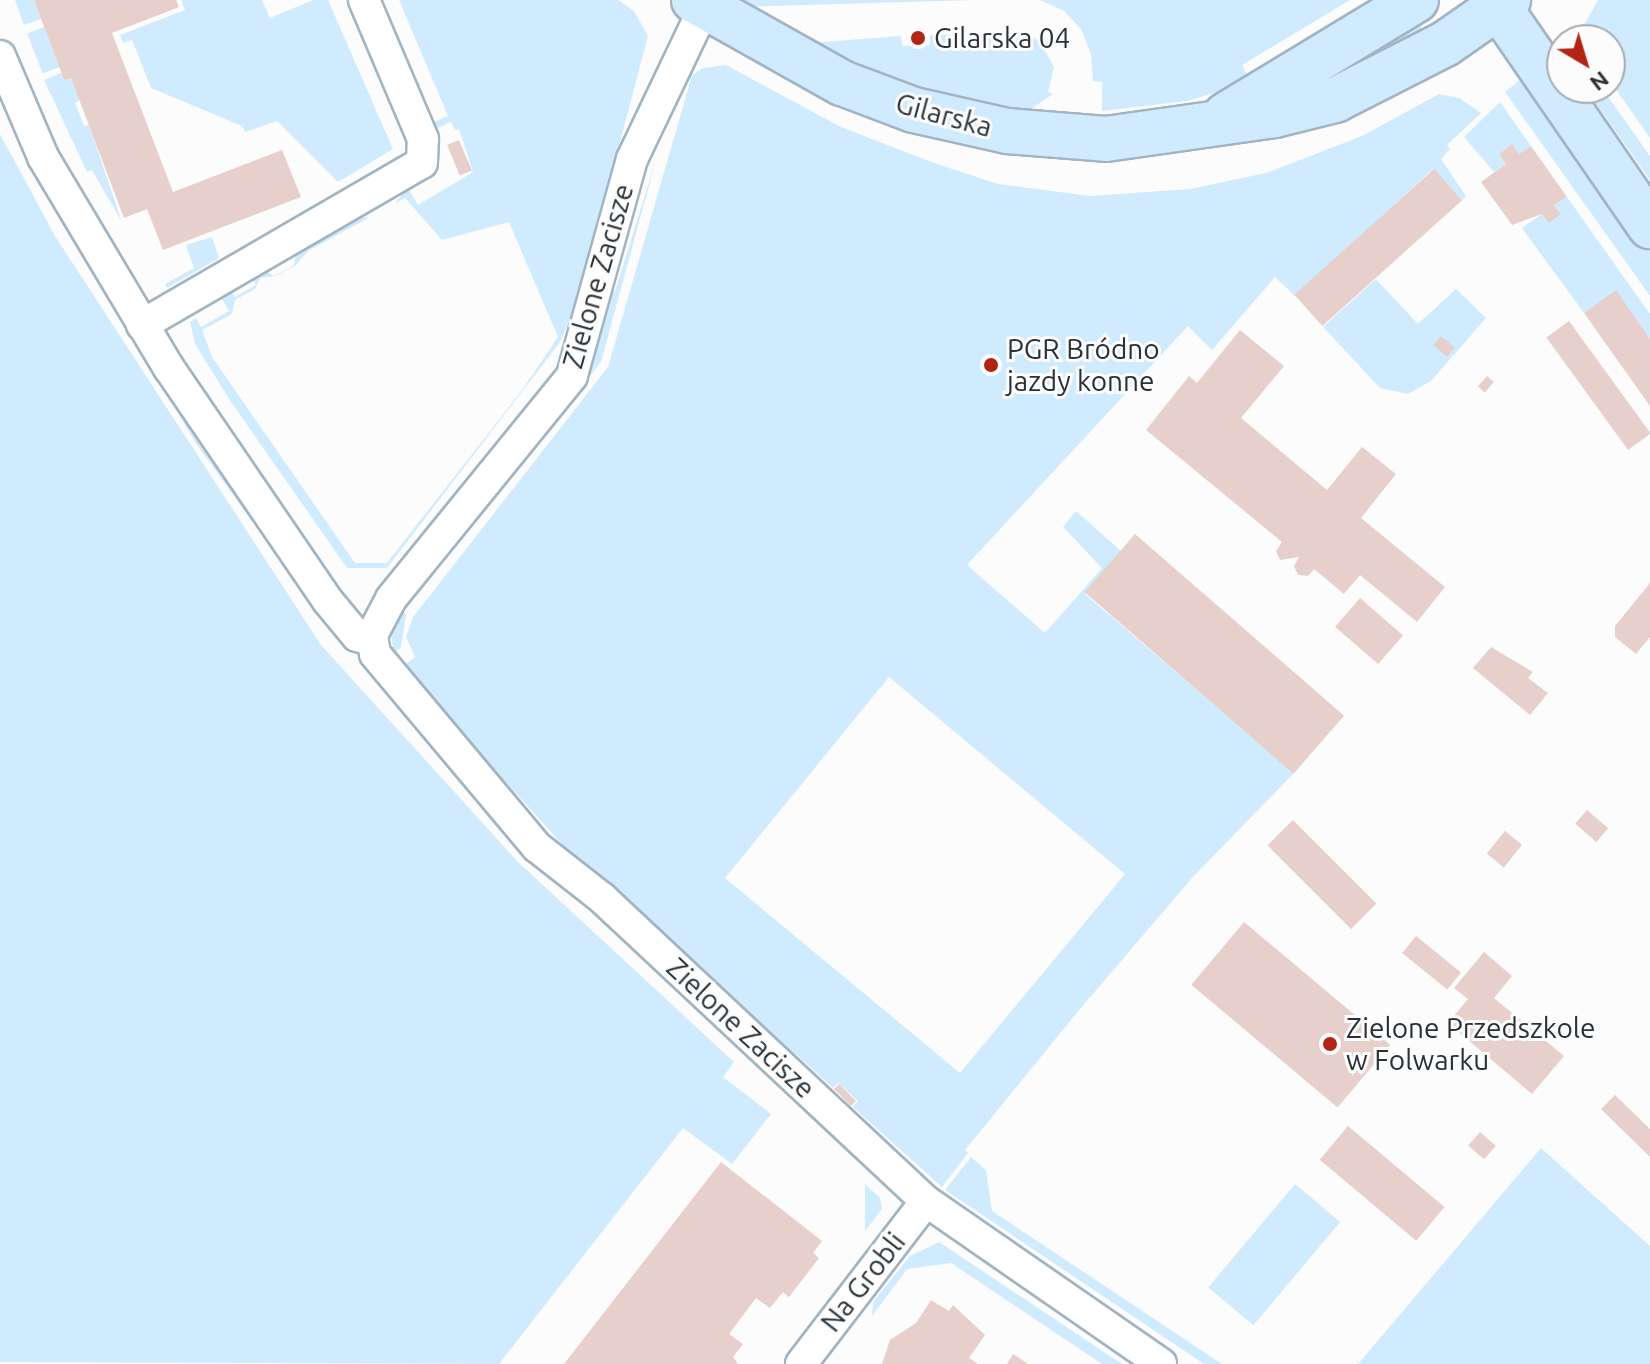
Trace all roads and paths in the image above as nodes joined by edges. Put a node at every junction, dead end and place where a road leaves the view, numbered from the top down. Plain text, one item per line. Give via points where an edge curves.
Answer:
1 (364, 0) edge
2 (1416, 0) edge
3 (699, 3) edge
4 (1501, 3) edge
5 (0, 56) edge
6 (1217, 121) junction
7 (1650, 226) edge
8 (142, 325) junction
9 (372, 640) junction
10 (926, 1201) junction
11 (801, 1364) edge
12 (1161, 1364) edge

1 - 8 street via 423,139 422,163
2 - 6 street, Gilarska
3 - 6 street, Gilarska via 842,83 964,125 1106,139
3 - 9 street, Zielone Zacisze via 632,159 572,376 391,599
4 - 6 street, Gilarska via 1445,44 1335,100 1275,115
4 - 7 street
5 - 8 street, Zielone Zacisze via 43,157
8 - 9 street, Zielone Zacisze via 273,526 352,631
9 - 10 street, Zielone Zacisze via 378,662 537,847 602,898
10 - 11 street, Na Grobli
10 - 12 street, Zielone Zacisze

